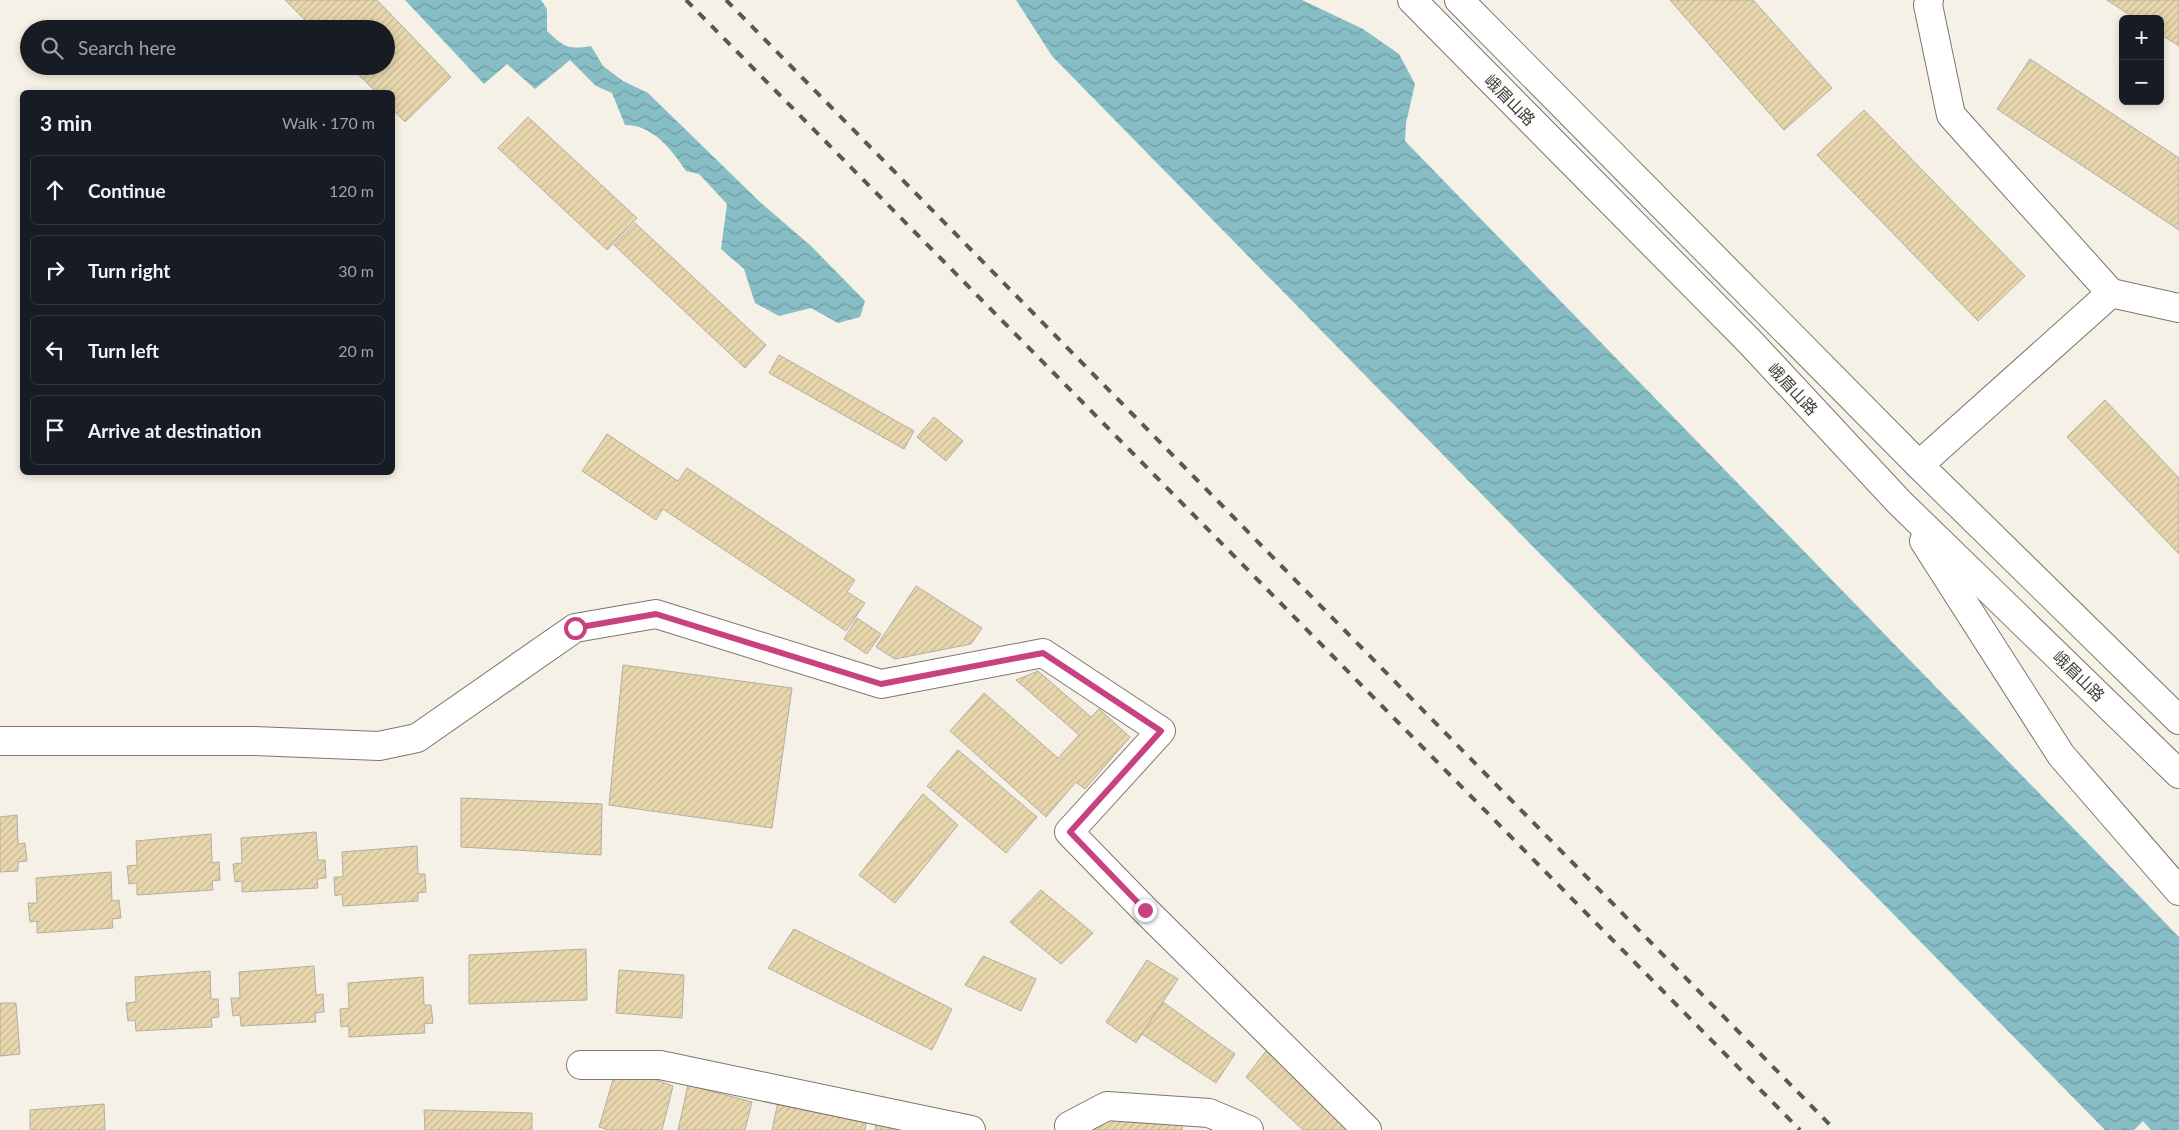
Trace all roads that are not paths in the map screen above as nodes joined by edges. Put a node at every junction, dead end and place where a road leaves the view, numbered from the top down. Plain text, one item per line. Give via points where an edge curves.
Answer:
1 (1412, 0) edge
2 (1459, 0) edge
3 (1929, 0) edge
4 (2111, 293) junction
5 (2179, 308) edge
6 (1919, 465) junction
7 (1899, 502) junction
8 (2179, 720) edge
9 (0, 741) edge
10 (2179, 774) edge
11 (2179, 891) edge
12 (580, 1065) dead end
13 (1063, 1128) edge
14 (971, 1130) edge
15 (1249, 1130) edge
16 (1367, 1130) edge

1 - 7 street, 峨眉山路 via 1750,342
2 - 6 street, 峨眉山路
3 - 4 street via 1951,115
4 - 5 street
4 - 6 street
6 - 8 street, 峨眉山路
7 - 10 street, 峨眉山路
7 - 11 street via 2060,755
9 - 16 street via 254,741 378,746 417,738 575,628 656,614 881,684 1043,653 1161,731 1070,832
12 - 14 street via 660,1065
13 - 15 street via 1107,1106 1209,1113

